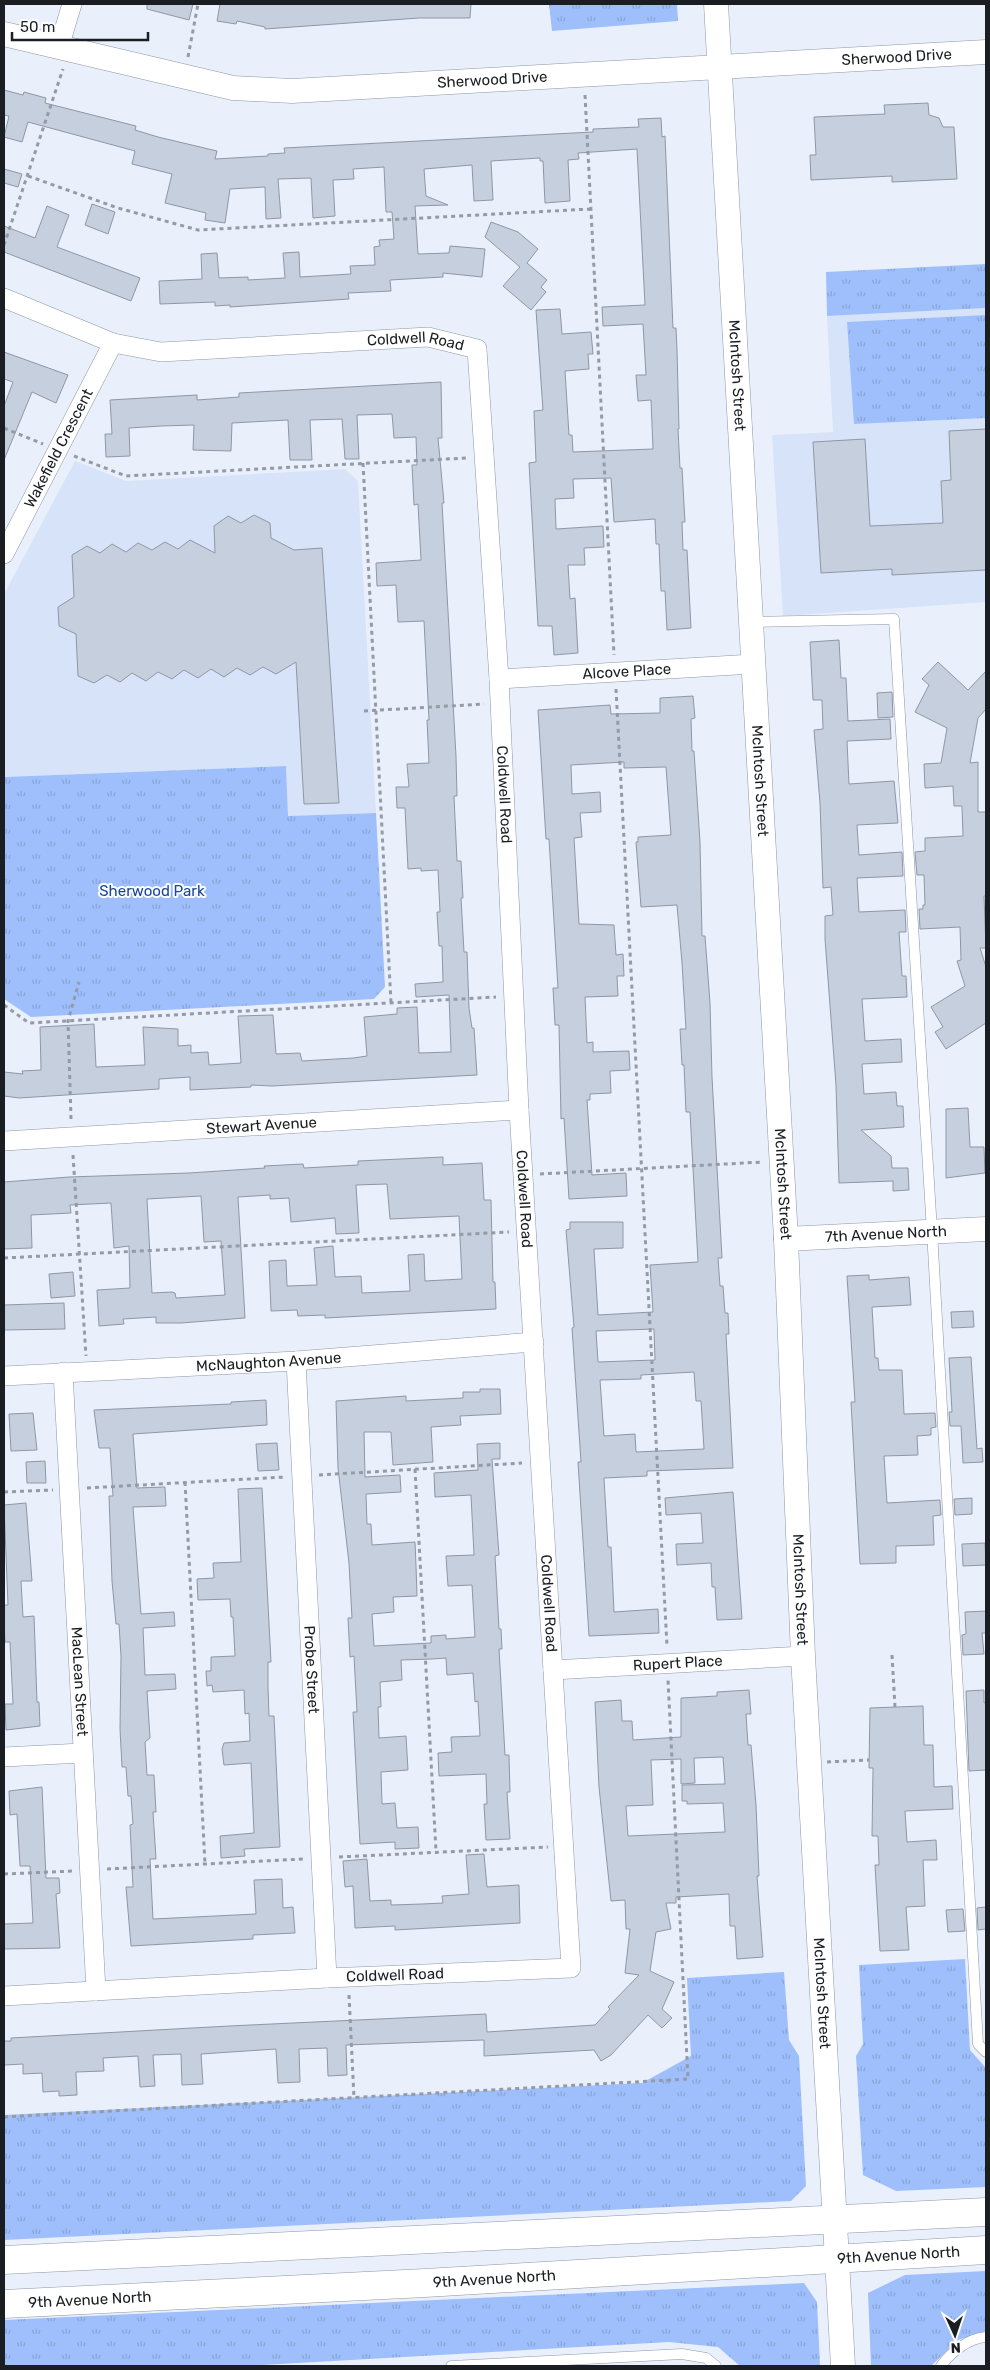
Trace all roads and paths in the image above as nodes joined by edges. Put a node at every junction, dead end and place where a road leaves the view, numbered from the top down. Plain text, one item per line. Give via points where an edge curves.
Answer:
1 (72, 4) edge
2 (198, 4) edge
3 (716, 4) edge
4 (4, 34) edge
5 (65, 48) junction
6 (986, 52) edge
7 (720, 66) junction
8 (584, 74) junction
9 (184, 77) junction
10 (28, 176) junction
11 (590, 209) junction
12 (4, 246) edge
13 (4, 298) edge
14 (113, 343) junction
15 (4, 428) edge
16 (58, 450) junction
17 (484, 457) junction
18 (364, 463) junction
19 (4, 554) edge
20 (751, 622) junction
21 (753, 664) junction
22 (615, 672) junction
23 (499, 679) junction
24 (500, 704) junction
25 (375, 710) junction
26 (364, 711) dead end
27 (79, 982) dead end
28 (514, 996) junction
29 (391, 1003) junction
30 (4, 1005) edge
31 (68, 1020) junction
32 (519, 1110) junction
33 (72, 1138) junction
34 (4, 1141) edge
35 (781, 1161) junction
36 (641, 1168) junction
37 (524, 1175) junction
38 (986, 1229) edge
39 (527, 1231) junction
40 (932, 1231) junction
41 (786, 1239) junction
42 (79, 1254) junction
43 (4, 1258) edge
44 (534, 1342) junction
45 (296, 1361) junction
46 (87, 1371) junction
47 (63, 1372) junction
48 (4, 1376) edge
49 (541, 1462) junction
50 (415, 1469) junction
51 (302, 1476) junction
52 (185, 1482) junction
53 (69, 1489) junction
54 (4, 1492) edge
55 (892, 1655) dead end
56 (803, 1656) junction
57 (668, 1663) junction
58 (553, 1670) junction
59 (895, 1707) dead end
60 (82, 1753) junction
61 (4, 1758) edge
62 (869, 1760) dead end
63 (809, 1763) junction
64 (563, 1846) junction
65 (436, 1851) junction
66 (321, 1858) junction
67 (205, 1864) junction
68 (89, 1870) junction
69 (4, 1874) edge
70 (348, 1977) junction
71 (327, 1978) junction
72 (96, 1991) junction
73 (4, 1996) edge
74 (986, 2052) edge
75 (354, 2098) junction
76 (4, 2117) edge
77 (986, 2212) edge
78 (834, 2221) junction
79 (986, 2250) edge
80 (836, 2258) junction
81 (4, 2260) edge
82 (4, 2304) edge
83 (986, 2337) edge
84 (451, 2366) edge
85 (716, 2366) edge
86 (843, 2366) edge
87 (941, 2366) edge

1 - 5 street
2 - 9 path
3 - 7 street, McIntosh Street
4 - 5 street, Sherwood Drive
5 - 9 street, Sherwood Drive
5 - 10 path
6 - 7 street, Sherwood Drive
7 - 8 street, Sherwood Drive
7 - 20 street, McIntosh Street
8 - 9 street, Sherwood Drive via 292,90 233,88
8 - 11 path
10 - 11 path via 118,208 198,230
10 - 12 path
11 - 22 path
13 - 14 street, Coldwell Road
14 - 16 street, Wakefield Crescent
14 - 17 street, Coldwell Road via 161,352 428,337 477,349
15 - 16 path
16 - 18 path via 126,476
16 - 19 street, Wakefield Crescent
17 - 18 path
17 - 23 street, Coldwell Road
18 - 25 path
20 - 21 street, McIntosh Street
20 - 40 lane via 894,619
21 - 22 street, Alcove Place
21 - 35 street, McIntosh Street
22 - 23 street, Alcove Place
22 - 36 path
23 - 24 street, Coldwell Road
24 - 25 path
24 - 28 street, Coldwell Road
25 - 26 path
25 - 29 path
27 - 31 path
28 - 29 path
28 - 32 street, Coldwell Road
29 - 31 path
30 - 31 path via 29,1023
31 - 33 path
32 - 33 street, Stewart Avenue
32 - 37 street, Coldwell Road
33 - 34 street, Stewart Avenue
33 - 42 path
35 - 36 path
35 - 41 street, McIntosh Street
36 - 37 path
36 - 57 path
37 - 39 street, Coldwell Road
38 - 40 street, 7th Avenue North
39 - 42 path
39 - 44 street, Coldwell Road
40 - 41 street, 7th Avenue North
40 - 74 lane via 978,2044
41 - 56 street, McIntosh Street
42 - 43 path
42 - 46 path
44 - 45 street, McNaughton Avenue
44 - 49 street, Coldwell Road
45 - 46 street, McNaughton Avenue
45 - 51 street, Probe Street
46 - 47 street, McNaughton Avenue
47 - 48 street, McNaughton Avenue
47 - 53 street, MacLean Street
49 - 50 path
49 - 58 street, Coldwell Road
50 - 51 path
50 - 65 path
51 - 52 path
51 - 66 street, Probe Street
52 - 53 path
52 - 67 path
53 - 54 path
53 - 60 street, MacLean Street
55 - 59 path
56 - 57 street, Rupert Place
56 - 63 street, McIntosh Street
57 - 58 street, Rupert Place
57 - 75 path via 688,2079
58 - 64 street, Coldwell Road
60 - 61 street
60 - 68 street, MacLean Street
62 - 63 path
63 - 78 street, McIntosh Street
64 - 65 path
64 - 70 street, Coldwell Road via 570,1968
65 - 66 path
66 - 67 path
66 - 71 street, Probe Street
67 - 68 path
68 - 69 path
68 - 72 street, MacLean Street
70 - 71 street, Coldwell Road
70 - 75 path
71 - 72 street, Coldwell Road
72 - 73 street, Coldwell Road
75 - 76 path
77 - 78 main road
78 - 80 street, McIntosh Street
78 - 81 main road
79 - 80 main road, 9th Avenue North
80 - 82 main road, 9th Avenue North
80 - 86 street, McIntosh Street
83 - 87 lane via 976,2337 948,2356
84 - 85 lane via 682,2354 706,2358

